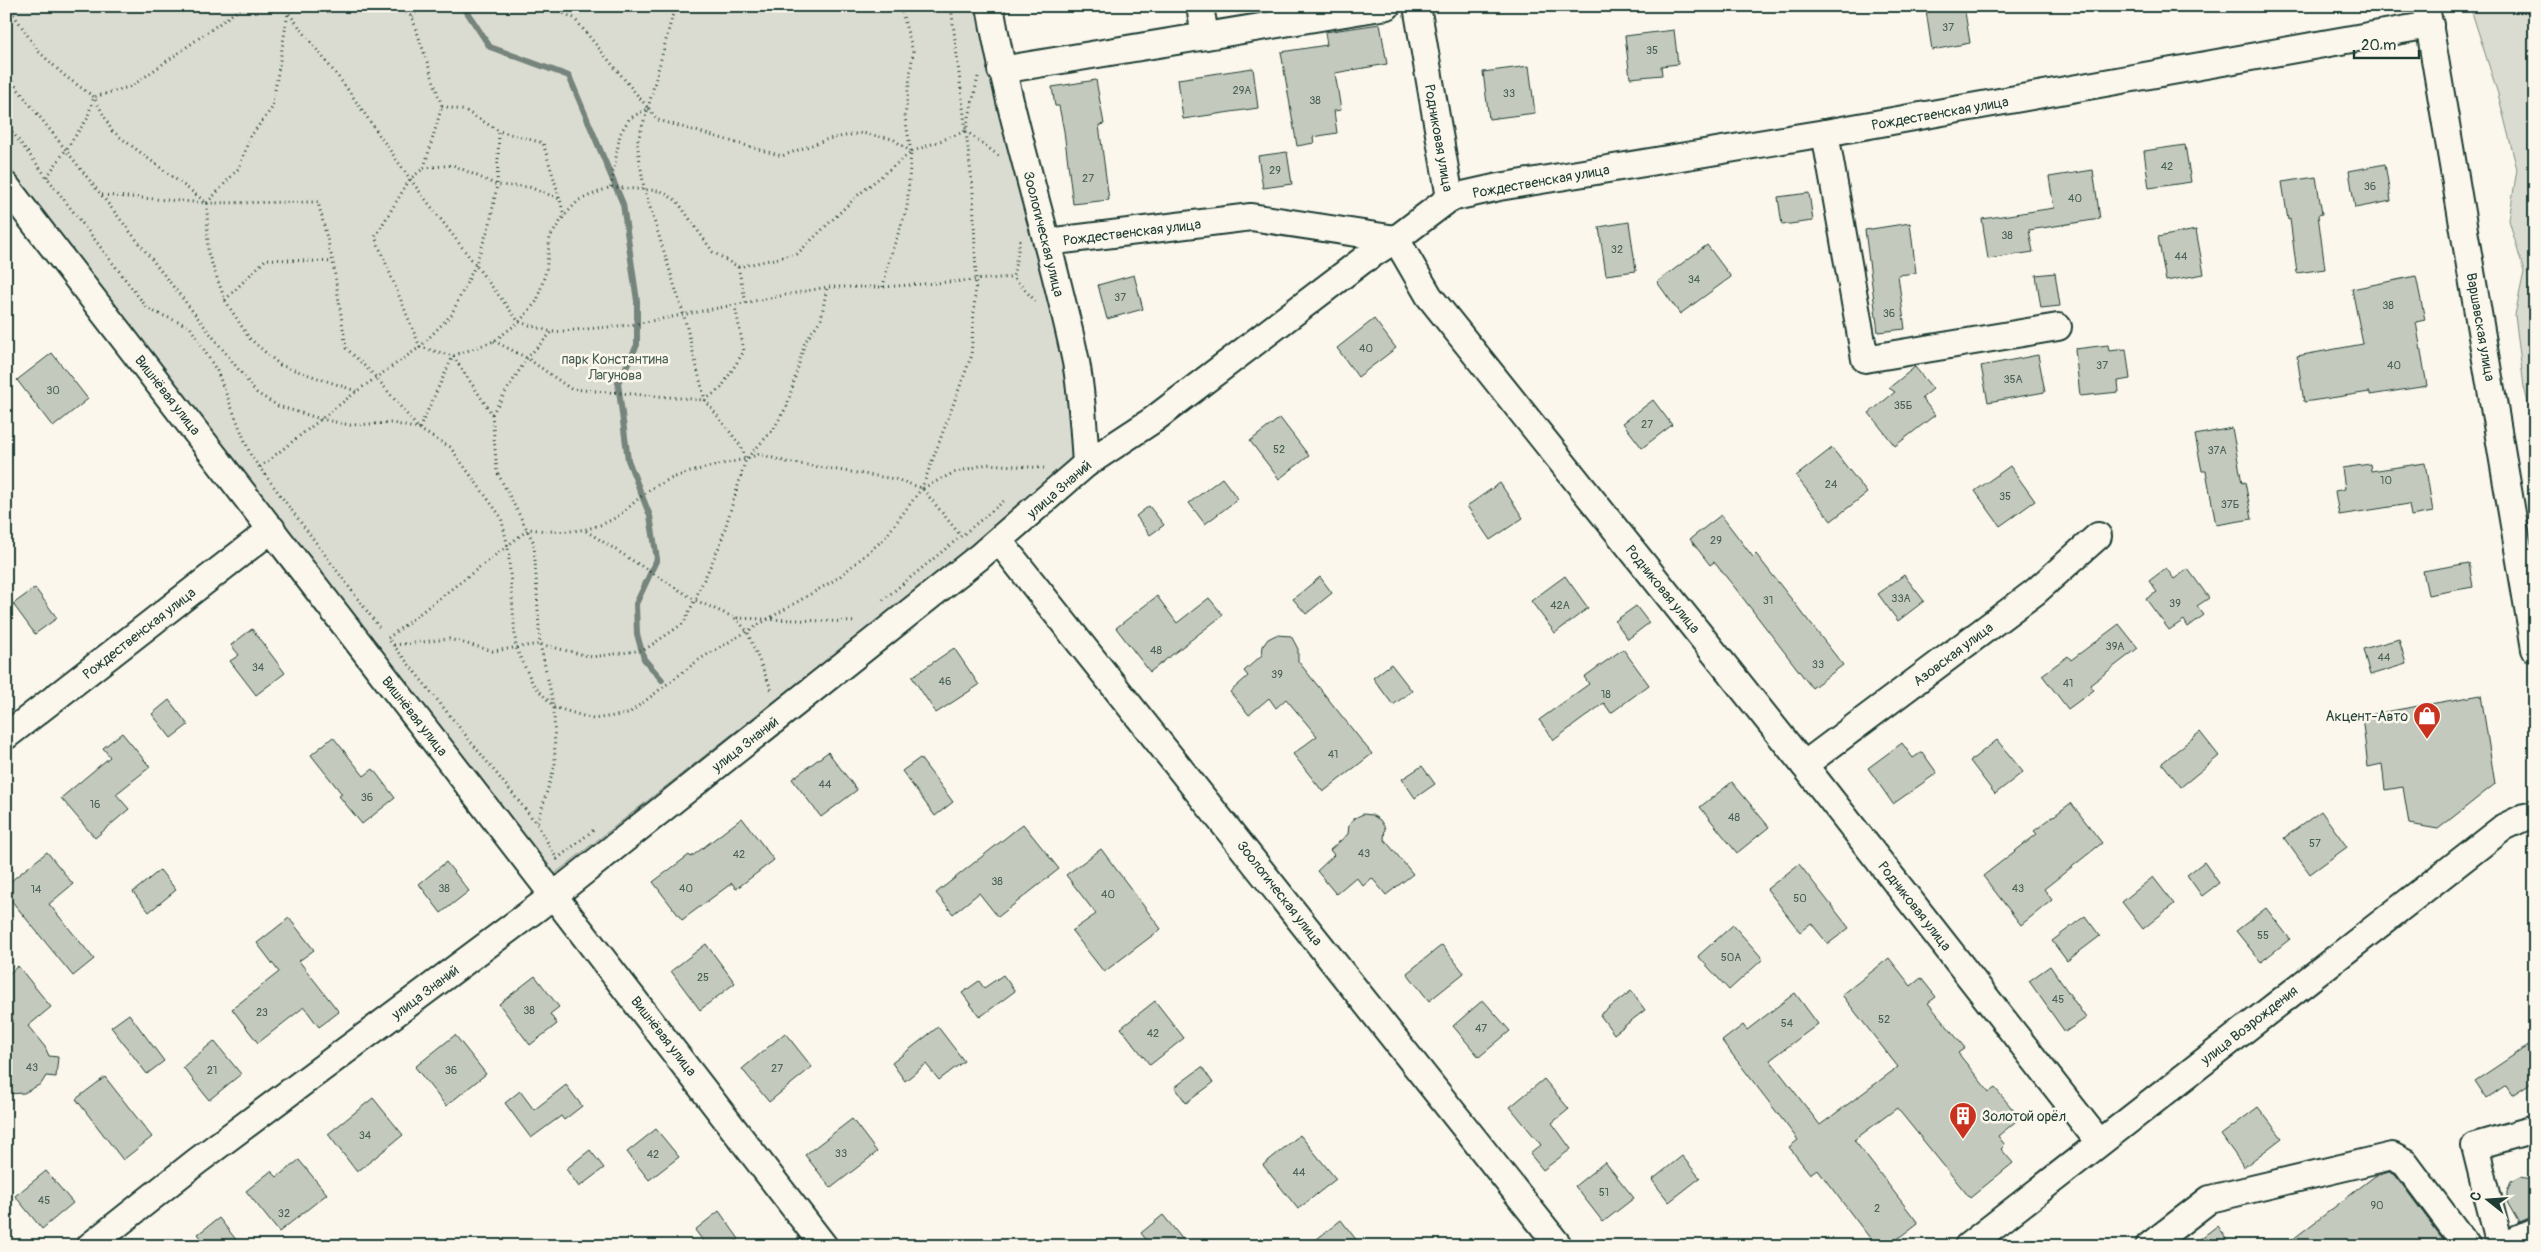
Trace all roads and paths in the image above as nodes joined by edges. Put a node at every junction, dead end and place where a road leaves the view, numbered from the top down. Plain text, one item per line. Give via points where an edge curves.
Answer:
1 (8, 6) edge
2 (244, 6) edge
3 (284, 6) edge
4 (398, 6) edge
5 (421, 6) edge
6 (540, 6) edge
7 (675, 6) edge
8 (900, 6) edge
9 (951, 6) edge
10 (990, 6) edge
11 (1200, 6) edge
12 (1387, 6) edge
13 (1417, 6) edge
14 (288, 12) junction
15 (412, 16) junction
16 (2428, 16) edge
17 (1205, 36) junction
18 (990, 69) junction
19 (6, 74) edge
20 (94, 98) junction
21 (442, 106) junction
22 (648, 108) junction
23 (6, 124) edge
24 (499, 131) junction
25 (966, 131) junction
26 (1825, 134) junction
27 (65, 149) junction
28 (911, 152) junction
29 (1002, 158) dead end
30 (424, 168) junction
31 (47, 177) junction
32 (410, 179) junction
33 (497, 185) junction
34 (6, 186) edge
35 (611, 187) junction
36 (644, 188) junction
37 (101, 195) junction
38 (1450, 198) junction
39 (560, 199) junction
40 (207, 203) junction
41 (564, 216) junction
42 (1022, 232) dead end
43 (1396, 239) junction
44 (1047, 242) junction
45 (333, 262) junction
46 (475, 266) junction
47 (738, 267) junction
48 (1013, 277) junction
49 (976, 279) junction
50 (827, 287) junction
51 (883, 287) junction
52 (225, 300) junction
53 (746, 304) junction
54 (1038, 304) dead end
55 (735, 306) junction
56 (684, 316) junction
57 (519, 322) junction
58 (2058, 326) dead end
59 (552, 332) junction
60 (494, 341) junction
61 (420, 347) junction
62 (453, 356) junction
63 (527, 358) junction
64 (376, 377) junction
65 (357, 391) junction
66 (705, 400) junction
67 (492, 414) junction
68 (321, 419) junction
69 (419, 429) junction
70 (746, 459) junction
71 (1050, 463) dead end
72 (1086, 464) junction
73 (260, 468) junction
74 (1044, 468) junction
75 (1036, 474) dead end
76 (922, 488) junction
77 (1006, 499) dead end
78 (272, 529) junction
79 (529, 529) junction
80 (585, 530) junction
81 (961, 536) junction
82 (2098, 536) dead end
83 (999, 541) junction
84 (508, 547) junction
85 (695, 600) junction
86 (879, 603) dead end
87 (864, 616) dead end
88 (735, 618) junction
89 (770, 618) junction
90 (857, 622) junction
91 (849, 628) dead end
92 (747, 631) junction
93 (388, 638) junction
94 (540, 644) junction
95 (394, 646) junction
96 (516, 648) junction
97 (2535, 649) edge
98 (779, 685) dead end
99 (772, 691) junction
100 (764, 697) dead end
101 (554, 707) junction
102 (6, 736) edge
103 (1804, 765) junction
104 (2535, 814) edge
105 (603, 823) dead end
106 (537, 824) junction
107 (553, 896) junction
108 (2535, 1129) edge
109 (2099, 1142) junction
110 (2535, 1232) edge
111 (90, 1246) edge
112 (824, 1246) edge
113 (1560, 1246) edge
114 (1968, 1246) edge
115 (2150, 1246) edge
116 (2467, 1246) edge
117 (2502, 1246) edge

1 - 20 path via 38,50
2 - 20 path via 132,86
3 - 14 path
4 - 15 path
5 - 15 path
6 - 22 path via 574,18
7 - 22 path
8 - 28 path via 912,51 905,117
9 - 25 path
10 - 18 street, Зоологическая улица
11 - 17 street
12 - 17 street
13 - 38 street, Родниковая улица
14 - 32 path via 364,110
14 - 40 path via 272,108 250,138 239,168
15 - 21 path
16 - 26 street, Рождественская улица
16 - 97 street, Варшавская улица
17 - 18 street
18 - 25 path
18 - 44 street, Зоологическая улица
19 - 27 path
20 - 27 path via 88,119
20 - 40 path via 112,131
21 - 24 path via 466,111
21 - 30 path
22 - 28 path via 658,120 782,156 828,139 862,133 893,139
22 - 35 path via 629,119 620,134
22 - 36 path via 637,143
23 - 31 path
24 - 33 path
24 - 39 path via 543,143
25 - 28 path
25 - 29 path
25 - 49 path via 973,192
26 - 38 street, Рождественская улица via 1499,187
26 - 58 street via 1865,358
27 - 31 path
27 - 37 path
28 - 47 path via 857,196 797,254
28 - 51 path via 907,208
30 - 32 path
30 - 33 path via 453,165
31 - 73 path via 148,310 190,327 217,371 251,456
32 - 46 path
32 - 61 path via 375,236
33 - 39 path via 529,187
33 - 46 path via 490,223
34 - 78 street, Вишнёвая улица
35 - 36 path
35 - 41 path via 579,200
36 - 47 path via 662,191 677,201 713,252
36 - 56 path
37 - 40 path
37 - 68 path via 257,393 278,406
38 - 43 street, Родниковая улица
39 - 41 path
40 - 45 path via 318,202
40 - 52 path via 208,253
41 - 57 path via 550,237 546,271 537,301
42 - 48 path
43 - 44 street, Рождественская улица via 1251,217
43 - 72 street, улица Знаний via 1363,260 1153,420
43 - 103 street, Родниковая улица via 1429,296
44 - 72 street, Зоологическая улица via 1076,363
45 - 52 path via 266,259
45 - 64 path via 346,348
46 - 57 path
46 - 61 path via 451,315
47 - 53 path
48 - 49 path
48 - 54 path
49 - 51 path
49 - 76 path via 972,357
50 - 51 path
50 - 53 path
50 - 70 path via 821,319 804,342 787,406 773,430
52 - 65 path via 249,338 280,365
53 - 55 path
55 - 56 path
55 - 66 path via 744,350 721,388
56 - 59 path
56 - 66 path
57 - 59 path
57 - 60 path
59 - 63 path
60 - 62 path
60 - 63 path
61 - 62 path
61 - 64 path
62 - 67 path
62 - 69 path
63 - 66 path via 570,389
63 - 67 path
64 - 65 path
64 - 69 path
65 - 68 path
66 - 70 path via 741,446
67 - 79 path via 497,472
68 - 69 path via 350,425 392,424
68 - 73 path
69 - 84 path via 450,448 501,517
70 - 76 path via 759,454 787,462 895,479
70 - 80 path via 690,472 654,488 616,517
70 - 85 path via 720,546
71 - 74 path
72 - 83 street, улица Знаний
73 - 93 path
74 - 75 path
74 - 76 path via 987,464 953,473
76 - 81 path
76 - 89 path via 884,539 844,573
77 - 81 path
78 - 102 street, Рождественская улица
78 - 107 street, Вишнёвая улица
79 - 80 path via 562,533
79 - 84 path
79 - 94 path via 534,543
80 - 85 path
81 - 86 path
82 - 103 street, Азовская улица via 2035,592
83 - 107 street, улица Знаний
83 - 113 street, Зоологическая улица
84 - 93 path
84 - 96 path
85 - 88 path
85 - 94 path via 684,623 644,650 592,657
87 - 90 path
88 - 89 path
88 - 92 path
89 - 90 path
89 - 92 path
90 - 91 path
92 - 99 path
92 - 101 path via 700,659 628,714 592,719
93 - 95 path
94 - 96 path
94 - 101 path
95 - 96 path via 449,639 492,651
95 - 106 path
96 - 101 path via 533,684
98 - 99 path
99 - 100 path
101 - 106 path via 555,765
103 - 109 street, Родниковая улица
104 - 109 street, улица Возрождения via 2504,827
105 - 106 path via 557,859
107 - 111 street, улица Знаний via 196,1162
107 - 112 street, Вишнёвая улица
108 - 117 street via 2475,1146
109 - 114 street, улица Возрождения
110 - 117 street
115 - 116 street via 2210,1200 2392,1156 2405,1163

